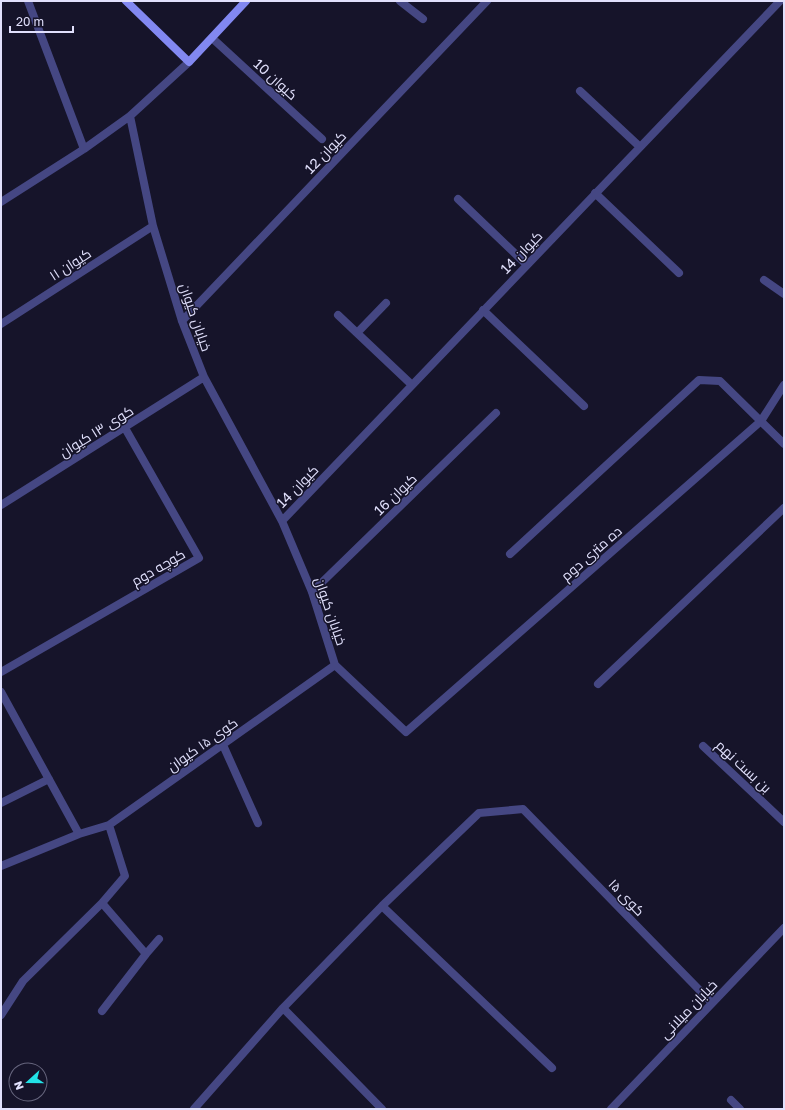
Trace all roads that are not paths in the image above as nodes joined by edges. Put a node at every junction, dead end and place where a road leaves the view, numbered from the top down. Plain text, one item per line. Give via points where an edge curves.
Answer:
1 (28, 1) edge
2 (126, 1) edge
3 (246, 1) edge
4 (400, 1) edge
5 (487, 1) edge
6 (780, 1) edge
7 (422, 19) dead end
8 (212, 38) junction
9 (190, 62) junction
10 (580, 91) dead end
11 (130, 116) junction
12 (322, 139) dead end
13 (640, 147) junction
14 (84, 149) junction
15 (595, 193) junction
16 (458, 199) dead end
17 (1, 202) edge
18 (153, 226) junction
19 (527, 265) junction
20 (680, 273) dead end
21 (764, 280) dead end
22 (784, 294) edge
23 (386, 303) dead end
24 (483, 310) junction
25 (338, 315) dead end
26 (182, 321) junction
27 (1, 324) edge
28 (357, 333) junction
29 (204, 378) junction
30 (412, 385) junction
31 (784, 385) edge
32 (584, 406) dead end
33 (496, 413) dead end
34 (761, 421) junction
35 (125, 428) junction
36 (784, 444) edge
37 (1, 505) edge
38 (784, 508) edge
39 (282, 521) junction
40 (510, 554) dead end
41 (312, 592) junction
42 (335, 665) junction
43 (1, 672) edge
44 (598, 684) dead end
45 (1, 692) edge
46 (223, 745) junction
47 (703, 746) dead end
48 (49, 779) junction
49 (1, 803) edge
50 (784, 822) edge
51 (258, 823) dead end
52 (109, 824) junction
53 (79, 834) junction
54 (1, 866) edge
55 (102, 903) junction
56 (382, 906) junction
57 (784, 928) edge
58 (158, 939) dead end
59 (146, 954) junction
60 (712, 1003) junction
61 (283, 1008) junction
62 (102, 1010) dead end
63 (1, 1016) edge
64 (552, 1068) dead end
65 (731, 1100) dead end
66 (194, 1109) edge
67 (382, 1109) edge
68 (611, 1109) edge
69 (740, 1109) edge

1 - 14 street
2 - 9 street
3 - 8 street
4 - 7 street
5 - 26 street, کیوان 12
6 - 13 street, کیوان 14
8 - 9 street
8 - 12 street, کیوان 10
9 - 11 street
10 - 13 street
11 - 14 street
11 - 18 street, خیابان کیوان
13 - 15 street, کیوان 14
14 - 17 street
15 - 19 street, کیوان 14
15 - 20 street
16 - 19 street
18 - 26 street, خیابان کیوان
18 - 27 street, کیوان ۱۱
19 - 24 street, کیوان 14
21 - 22 street
23 - 28 street
24 - 30 street, کیوان 14
24 - 32 street
25 - 28 street
26 - 29 street, خیابان کیوان
28 - 30 street
29 - 35 street, کوی ۱۳ کیوان
29 - 39 street, خیابان کیوان
30 - 39 street, کیوان 14
31 - 34 street, ده متری دوم
33 - 41 street, کیوان 16
34 - 36 street
34 - 40 street via 720,381 700,380
34 - 42 street, ده متری دوم via 406,732
35 - 37 street, کوی ۱۳ کیوان
35 - 43 street, کوچه دوم via 199,558
38 - 44 street
39 - 41 street, خیابان کیوان
41 - 42 street, خیابان کیوان
42 - 46 street, کوی ۱۵ کیوان
45 - 48 street
46 - 51 street
46 - 52 street, کوی ۱۵ کیوان
47 - 50 street, بن بست نهم
48 - 49 street
48 - 53 street
52 - 53 street, کوی ۱۵ کیوان
52 - 55 street via 125,876
53 - 54 street, کوی ۱۵ کیوان
55 - 59 street
55 - 63 street via 23,980
56 - 60 street, کوی ۱۵ via 479,813 524,809
56 - 61 street
56 - 64 street
57 - 60 street, خیابان میلانی
58 - 59 street
59 - 62 street
60 - 68 street, خیابان میلانی
61 - 66 street
61 - 67 street
65 - 69 street

